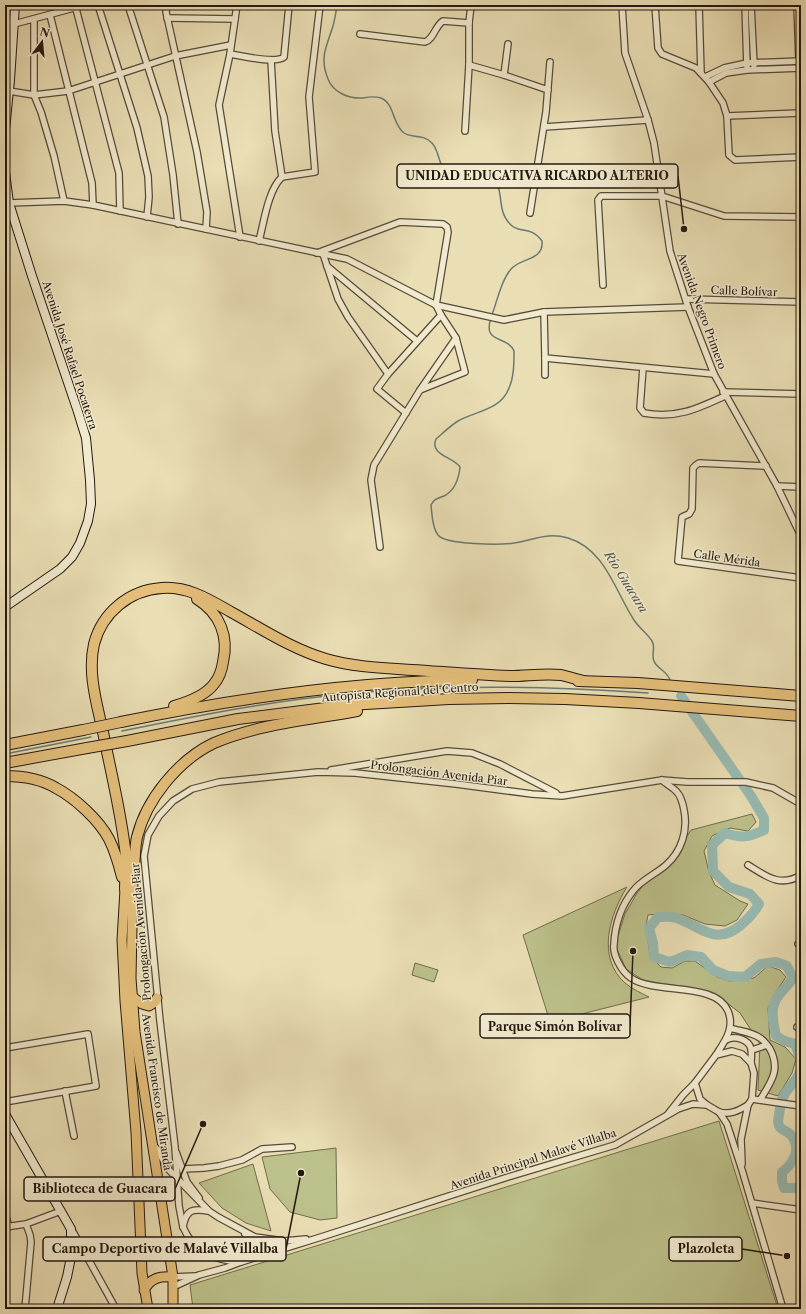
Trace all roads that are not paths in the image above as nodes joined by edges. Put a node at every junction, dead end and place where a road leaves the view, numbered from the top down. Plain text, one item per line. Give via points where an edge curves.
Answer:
1 (15, 5) edge
2 (85, 5) edge
3 (98, 5) edge
4 (128, 5) edge
5 (166, 5) edge
6 (237, 5) edge
7 (289, 5) edge
8 (320, 5) edge
9 (471, 5) edge
10 (614, 5) edge
11 (656, 5) edge
12 (699, 5) edge
13 (745, 5) edge
14 (751, 5) edge
15 (797, 5) edge
16 (75, 6) edge
17 (622, 6) edge
18 (50, 15) junction
19 (168, 18) junction
20 (34, 19) junction
21 (235, 19) junction
22 (469, 23) junction
23 (14, 24) junction
24 (360, 34) dead end
25 (508, 44) dead end
26 (231, 45) junction
27 (230, 54) junction
28 (175, 56) junction
29 (272, 60) junction
30 (800, 61) edge
31 (550, 62) dead end
32 (747, 63) junction
33 (754, 63) junction
34 (147, 64) junction
35 (469, 66) junction
36 (801, 68) edge
37 (747, 70) junction
38 (754, 70) junction
39 (120, 74) junction
40 (504, 75) junction
41 (705, 77) junction
42 (95, 82) junction
43 (9, 90) junction
44 (548, 90) junction
45 (68, 91) junction
46 (34, 95) junction
47 (801, 113) edge
48 (727, 116) junction
49 (648, 120) junction
50 (544, 126) junction
51 (5, 130) edge
52 (465, 131) dead end
53 (801, 157) edge
54 (5, 172) edge
55 (282, 177) junction
56 (662, 196) junction
57 (64, 201) junction
58 (9, 203) junction
59 (93, 205) junction
60 (120, 211) junction
61 (530, 213) dead end
62 (147, 217) junction
63 (801, 217) edge
64 (178, 224) junction
65 (206, 230) junction
66 (240, 237) junction
67 (259, 241) junction
68 (320, 253) junction
69 (326, 265) junction
70 (602, 285) dead end
71 (686, 299) junction
72 (801, 302) edge
73 (436, 304) junction
74 (688, 307) junction
75 (544, 312) junction
76 (441, 314) junction
77 (456, 338) junction
78 (417, 341) junction
79 (545, 358) junction
80 (643, 368) junction
81 (388, 374) junction
82 (714, 374) junction
83 (545, 375) dead end
84 (420, 390) junction
85 (724, 394) junction
86 (801, 394) edge
87 (406, 413) junction
88 (766, 466) junction
89 (777, 486) junction
90 (801, 487) edge
91 (801, 536) edge
92 (380, 547) dead end
93 (801, 578) edge
94 (5, 607) edge
95 (584, 681) junction
96 (801, 696) edge
97 (449, 699) junction
98 (801, 716) edge
99 (122, 722) junction
100 (5, 745) edge
101 (5, 763) edge
102 (318, 772) junction
103 (5, 776) edge
104 (662, 780) junction
105 (687, 782) junction
106 (677, 791) junction
107 (558, 794) junction
108 (801, 804) edge
109 (748, 865) dead end
110 (801, 875) edge
111 (133, 877) junction
112 (125, 889) junction
113 (133, 997) junction
114 (157, 998) junction
115 (730, 1028) junction
116 (726, 1040) junction
117 (767, 1045) junction
118 (5, 1048) edge
119 (752, 1050) junction
120 (716, 1055) junction
121 (751, 1063) junction
122 (695, 1083) junction
123 (65, 1091) junction
124 (752, 1099) junction
125 (762, 1100) junction
126 (5, 1102) edge
127 (707, 1105) junction
128 (748, 1105) junction
129 (801, 1106) edge
130 (719, 1112) junction
131 (5, 1114) edge
132 (667, 1116) junction
133 (150, 1130) junction
134 (74, 1136) dead end
135 (175, 1147) junction
136 (292, 1147) dead end
137 (183, 1169) junction
138 (742, 1170) junction
139 (176, 1178) junction
140 (752, 1203) junction
141 (801, 1210) edge
142 (61, 1211) junction
143 (209, 1211) junction
144 (5, 1214) edge
145 (26, 1224) junction
146 (7, 1227) edge
147 (183, 1227) junction
148 (72, 1229) junction
149 (240, 1229) junction
150 (318, 1238) junction
151 (224, 1261) junction
152 (241, 1262) junction
153 (224, 1268) junction
154 (199, 1276) junction
155 (173, 1282) junction
156 (144, 1290) junction
157 (25, 1309) edge
158 (57, 1309) edge
159 (116, 1309) edge
160 (148, 1309) edge
161 (173, 1309) edge
162 (783, 1309) edge

1 - 23 street
2 - 16 street
3 - 39 street
4 - 34 street
5 - 19 street
6 - 21 street
7 - 29 street via 284,57 281,60
8 - 55 street via 309,97 315,172
9 - 22 street
10 - 17 street
11 - 41 street via 658,48 662,54 696,68
12 - 41 street
13 - 32 street
14 - 33 street
15 - 30 street
16 - 18 street
16 - 42 street
17 - 49 street, Avenida Negro Primero via 625,53
18 - 20 street
18 - 45 street
19 - 21 street
19 - 28 street
20 - 23 street
20 - 46 street
21 - 26 street
22 - 24 street via 443,21 425,42
22 - 35 street
23 - 43 street
25 - 40 street
26 - 27 street
26 - 28 street
27 - 29 street
27 - 66 street via 219,106
28 - 34 street
28 - 65 street via 197,152 207,212
29 - 55 street via 275,131
30 - 33 street
31 - 44 street
32 - 33 street
32 - 37 street
32 - 41 street via 724,68
33 - 38 street
34 - 39 street
34 - 64 street via 164,117
35 - 40 street
35 - 52 street
36 - 38 street
37 - 38 street
37 - 41 street
39 - 42 street
39 - 62 street via 137,128 148,176
40 - 44 street
41 - 48 street via 723,103
42 - 45 street
42 - 60 street via 119,173
43 - 46 street
43 - 51 street
44 - 50 street
45 - 46 street
45 - 59 street via 92,183
46 - 57 street via 54,156
47 - 48 street
48 - 53 street via 730,155 735,160
49 - 50 street
49 - 56 street, Avenida Negro Primero
50 - 61 street
54 - 58 street, Avenida José Rafael Pocaterra
55 - 67 street via 269,199
56 - 63 street via 724,216
56 - 70 street via 599,197
56 - 71 street, Avenida Negro Primero via 670,250
57 - 58 street
57 - 59 street
58 - 94 street, Avenida José Rafael Pocaterra via 86,438 90,504 88,522 72,557 60,569
59 - 60 street
60 - 62 street
62 - 64 street
64 - 65 street
65 - 66 street
66 - 67 street
67 - 68 street
68 - 69 street
68 - 73 street via 347,259
68 - 73 street via 400,222 443,224 448,232
69 - 78 street
69 - 81 street via 338,299 348,317
71 - 72 street, Calle Bolívar
71 - 74 street, Avenida Negro Primero
73 - 75 street via 504,320
73 - 76 street
74 - 75 street
74 - 82 street, Avenida Negro Primero
75 - 79 street
76 - 77 street
76 - 78 street
77 - 84 street
77 - 84 street via 465,372
78 - 81 street
79 - 80 street
79 - 83 street
80 - 82 street
80 - 85 street via 640,408 644,413 683,413 699,408
81 - 87 street via 377,389
82 - 85 street, Avenida Negro Primero
84 - 87 street
85 - 86 street
85 - 88 street, Avenida Negro Primero
87 - 92 street via 374,465 371,480
88 - 89 street, Avenida Negro Primero
88 - 93 street, Calle Mérida via 699,463 693,468 692,510 682,517 678,562
89 - 90 street
89 - 91 street, Avenida Negro Primero
95 - 96 highway, Autopista Regional del Centro
95 - 99 highway, Autopista Regional del Centro via 447,680 308,690
95 - 112 highway via 560,675 477,674 327,660 306,652 194,593 161,588 137,593 117,606 104,620 99,629 92,658 95,692 126,858
97 - 98 highway, Autopista Regional del Centro via 565,699
97 - 101 highway, Autopista Regional del Centro, bridge via 350,705 238,719 127,742
97 - 111 highway via 364,709 283,724 248,732 203,749 170,776 154,797 142,819 137,838
99 - 100 highway, Autopista Regional del Centro, bridge
99 - 111 highway via 185,703 203,694 214,684 222,670 225,637 217,618 202,602 172,591 147,594 123,606 108,624 102,637 98,678 128,834
102 - 107 street, Prolongación Avenida Piar via 355,773 532,794
102 - 107 street, Prolongación Avenida Piar via 447,751 472,753 500,764
102 - 114 street, Prolongación Avenida Piar via 219,782 192,789 173,801 159,816 148,835 144,856
103 - 112 highway via 37,780 56,788 84,808 109,839
104 - 105 street, Prolongación Avenida Piar
104 - 106 street
104 - 107 street, Prolongación Avenida Piar via 562,796
105 - 106 street via 679,786
105 - 108 street, Prolongación Avenida Piar via 746,782 773,788
106 - 115 street via 683,802 686,820 682,840 666,866 634,890 625,902 613,945 615,956 621,968 631,978 647,985 694,991 715,997 723,1003 729,1014
109 - 110 street via 772,880 797,878
111 - 113 main road, Avenida Francisco de Miranda
112 - 156 main road, Avenida Francisco de Miranda via 122,940 124,1001 136,1132
113 - 114 main road via 149,1006
113 - 133 main road, Avenida Francisco de Miranda via 135,1032
114 - 135 street, Prolongación Avenida Piar
115 - 116 street
115 - 117 street via 760,1038
116 - 119 street via 740,1038 748,1043
116 - 120 street
117 - 119 street
117 - 125 street via 775,1059 775,1069
118 - 123 street via 88,1034 96,1086
119 - 121 street
120 - 121 street via 737,1051
120 - 122 street
121 - 124 street via 754,1073
122 - 127 street via 700,1099
122 - 132 street
123 - 126 street
123 - 134 street
124 - 125 street
124 - 128 street
125 - 129 street
127 - 130 street
127 - 132 street, Avenida Principal Malavé Villalba via 687,1105
128 - 130 street via 738,1112
128 - 138 street via 741,1139
130 - 138 street via 726,1124
131 - 142 street
132 - 150 street, Avenida Principal Malavé Villalba via 615,1145
133 - 139 street via 157,1151
133 - 155 main road, Avenida Francisco de Miranda
135 - 137 street
135 - 139 street
136 - 137 street via 262,1149 242,1160 219,1166
137 - 143 street via 187,1182
138 - 140 street
139 - 143 street
139 - 147 street
140 - 141 street
140 - 162 street
142 - 145 street
142 - 148 street
143 - 147 street via 193,1210 187,1214
143 - 149 street
144 - 146 street
145 - 146 street
145 - 157 street via 31,1242
147 - 151 street via 191,1241 206,1255
148 - 158 street via 71,1257
148 - 159 street
149 - 150 street via 268,1240
149 - 152 street via 252,1243 248,1255
150 - 152 street, Avenida Principal Malavé Villalba
151 - 152 street
151 - 153 street
152 - 153 street, Avenida Principal Malavé Villalba
153 - 154 street, Avenida Principal Malavé Villalba
154 - 155 street
154 - 155 street, Avenida Principal Malavé Villalba
155 - 156 main road via 162,1277 155,1278
155 - 161 main road, Avenida Francisco de Miranda
156 - 160 main road, Avenida Francisco de Miranda

